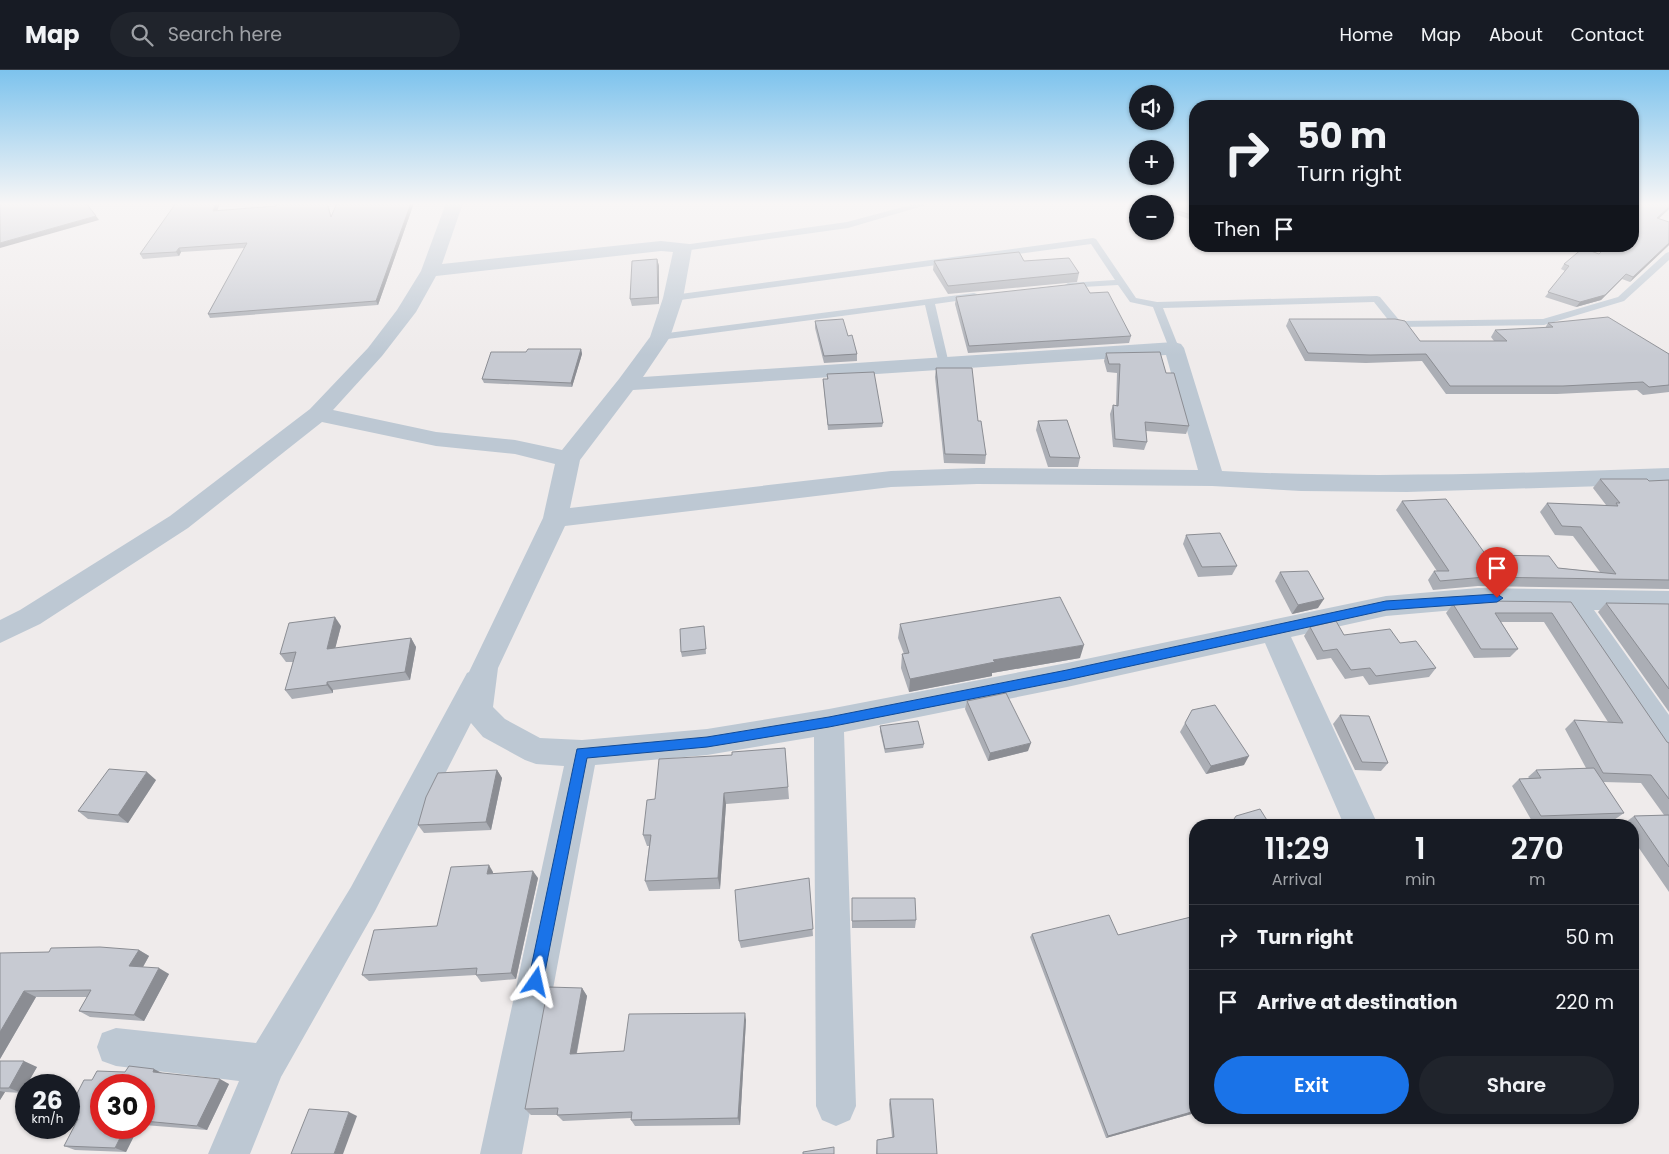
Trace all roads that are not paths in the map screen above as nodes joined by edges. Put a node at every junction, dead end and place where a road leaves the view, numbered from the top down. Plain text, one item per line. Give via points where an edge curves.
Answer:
1 (436, 254) edge
2 (591, 254) edge
3 (682, 254) edge
4 (1000, 254) edge
5 (1102, 254) edge
6 (1669, 255) edge
7 (430, 271) junction
8 (1122, 282) junction
9 (1053, 287) edge
10 (986, 295) edge
11 (673, 298) junction
12 (929, 301) junction
13 (1158, 305) junction
14 (660, 336) junction
15 (1174, 348) junction
16 (944, 364) junction
17 (627, 384) junction
18 (318, 414) junction
19 (568, 459) junction
20 (1669, 476) edge
21 (1212, 478) junction
22 (556, 518) junction
23 (1571, 598) junction
24 (1669, 601) edge
25 (1273, 629) junction
26 (0, 632) edge
27 (484, 668) junction
28 (829, 722) junction
29 (1669, 740) edge
30 (582, 753) junction
31 (1358, 819) edge
32 (116, 1047) dead end
33 (266, 1064) junction
34 (836, 1106) dead end
35 (229, 1154) edge
36 (501, 1154) edge

1 - 7 street
2 - 7 street
3 - 11 street
4 - 11 lane
5 - 8 lane
6 - 13 lane via 1621,299 1544,322 1397,324 1377,299
7 - 18 street via 406,312 375,352
8 - 9 lane
8 - 13 lane via 1133,300
10 - 12 lane
11 - 14 street
12 - 14 lane
12 - 16 lane
13 - 15 lane
14 - 17 street
15 - 16 street
15 - 21 street
16 - 17 street
17 - 19 street
18 - 19 street via 436,439 515,447
18 - 26 street via 179,522 30,617
19 - 22 street
20 - 21 street via 1407,484
21 - 22 street via 977,476 890,479
22 - 27 street
23 - 24 street
23 - 25 street via 1478,598 1386,606
23 - 29 street
25 - 28 street via 1067,675
25 - 31 street
27 - 30 street via 478,710 494,728 536,751
27 - 33 street via 363,899
28 - 30 street via 707,742
28 - 34 street
30 - 36 street
32 - 33 street
33 - 35 street

